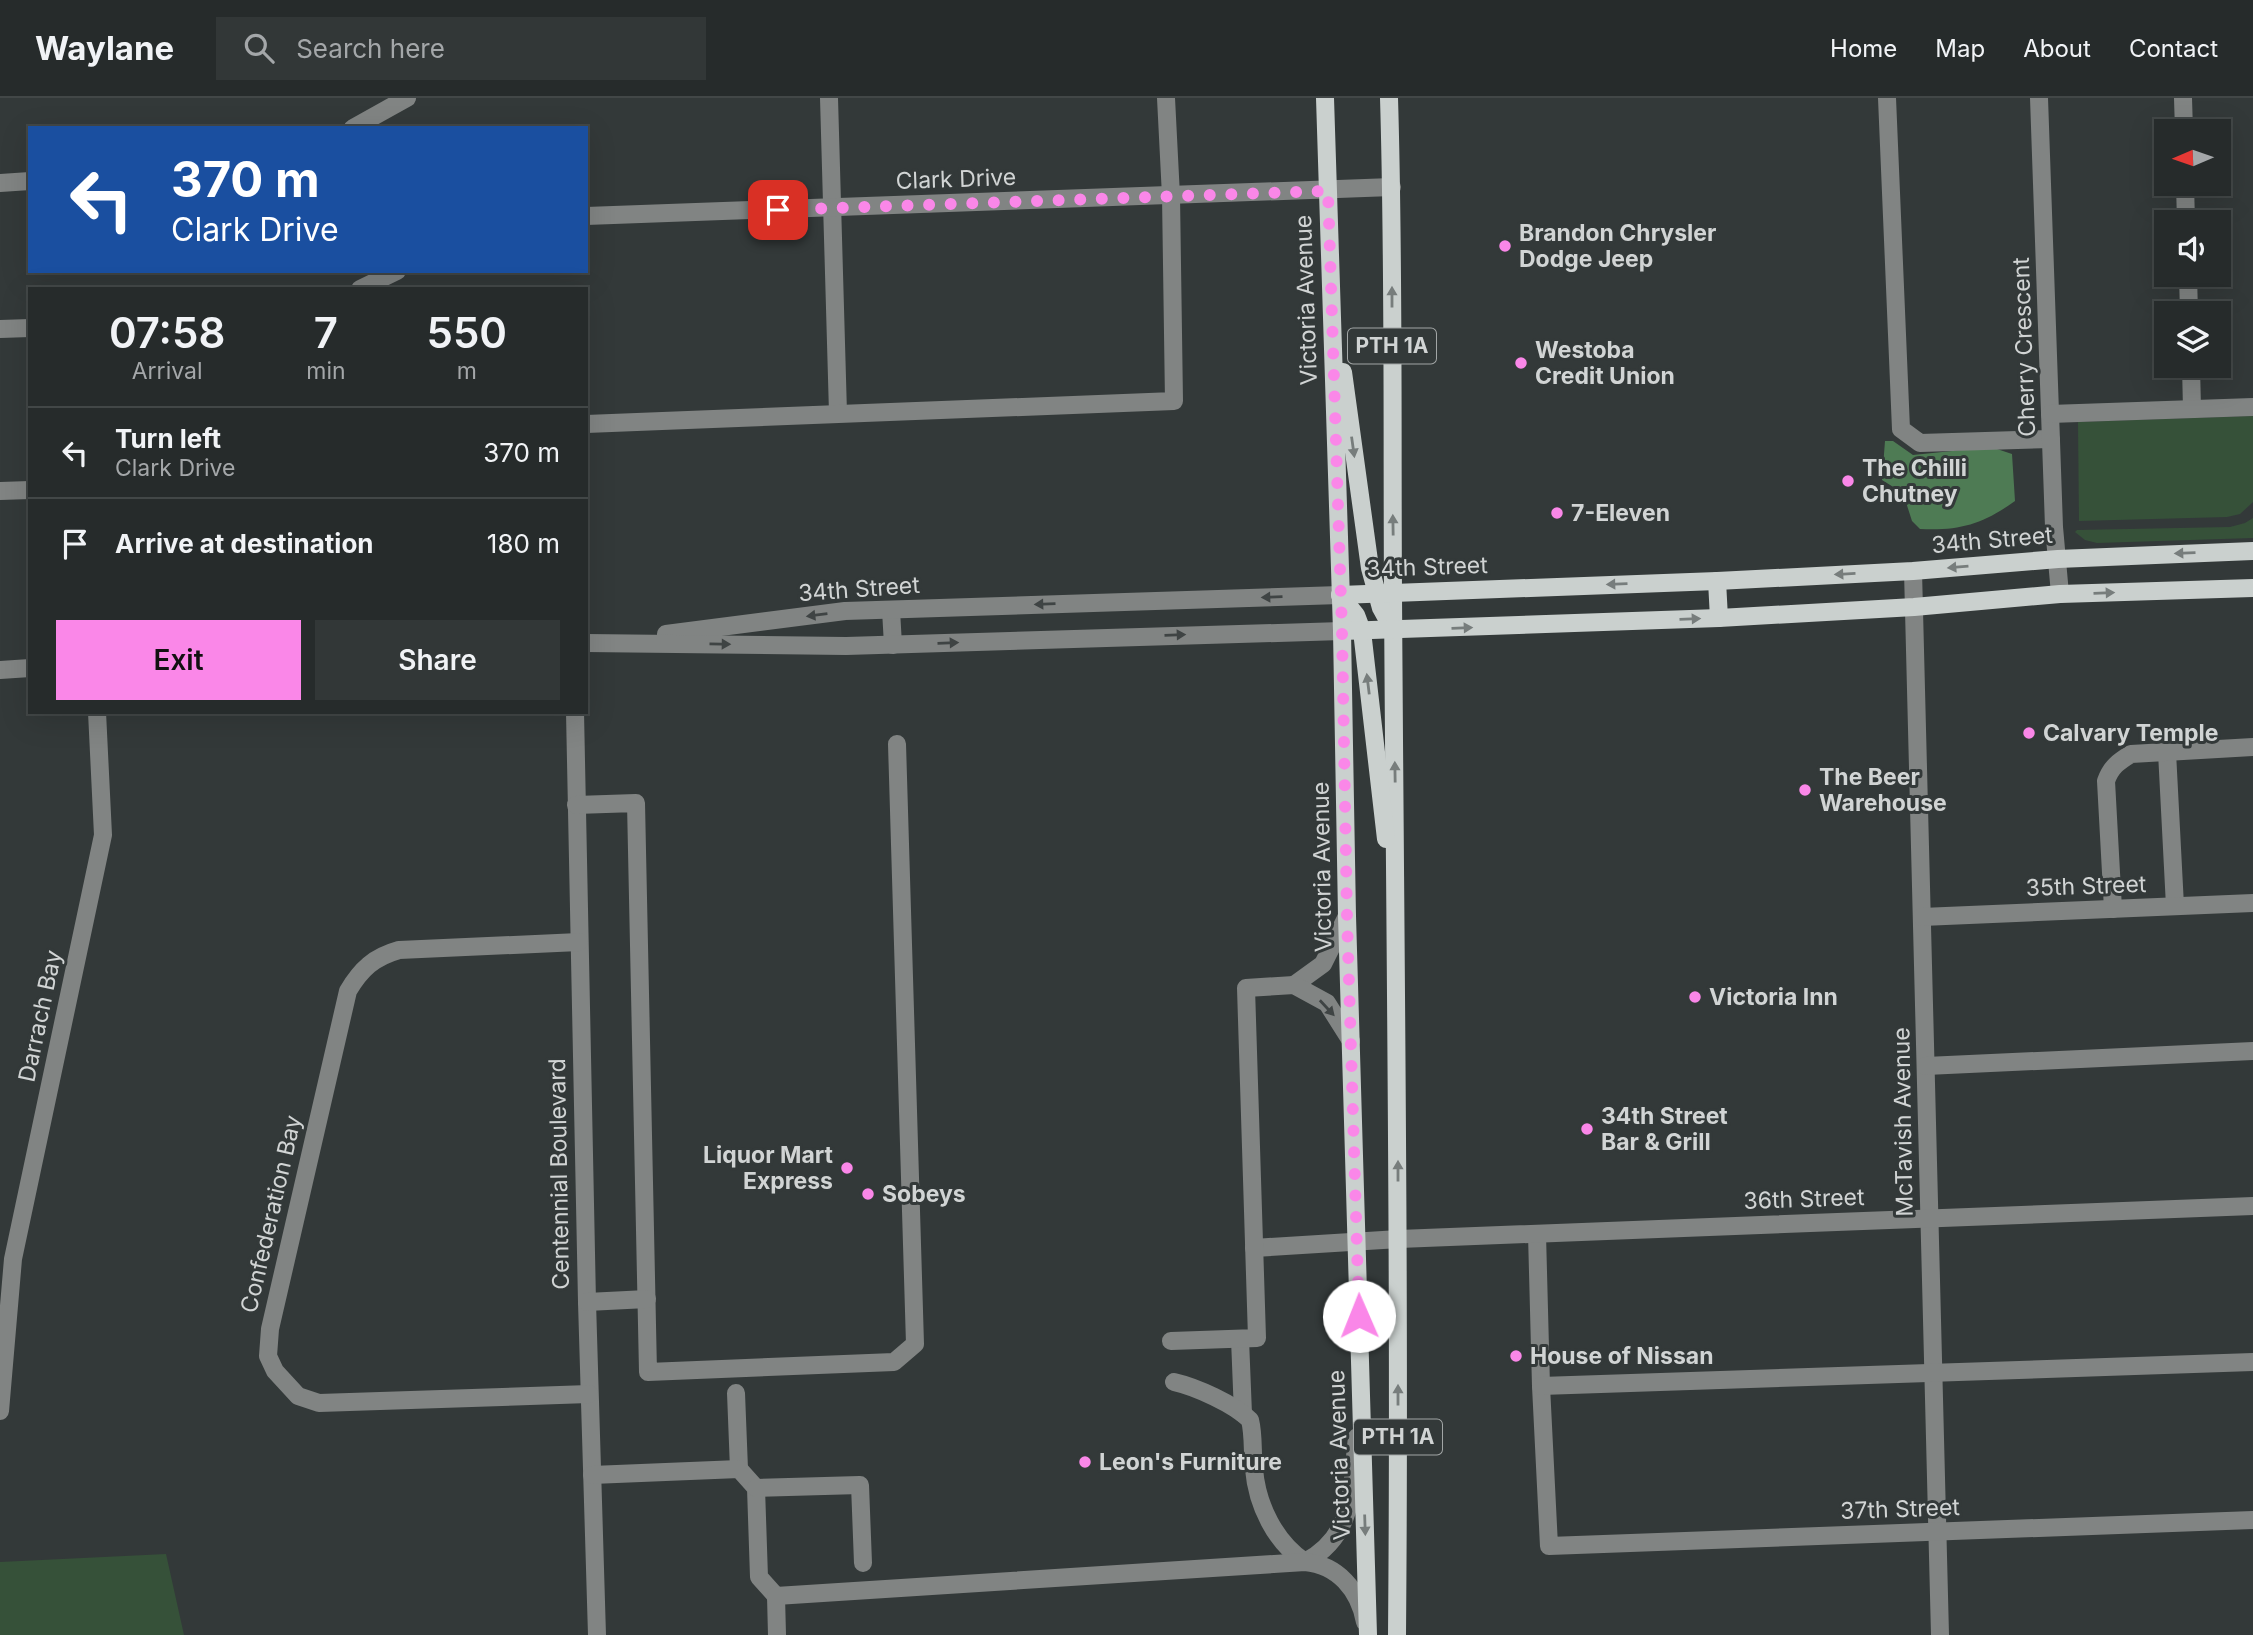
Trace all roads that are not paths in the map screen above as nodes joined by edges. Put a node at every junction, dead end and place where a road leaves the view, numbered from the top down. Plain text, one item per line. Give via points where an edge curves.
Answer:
1 (408, 98) edge
2 (829, 98) edge
3 (1166, 98) edge
4 (1325, 98) edge
5 (1389, 98) edge
6 (1887, 98) edge
7 (2039, 98) edge
8 (2183, 98) edge
9 (2184, 119) edge
10 (357, 126) edge
11 (28, 181) edge
12 (0, 183) edge
13 (1392, 187) junction
14 (1328, 191) junction
15 (1171, 196) junction
16 (832, 208) junction
17 (588, 216) edge
18 (393, 273) edge
19 (1331, 282) junction
20 (364, 287) edge
21 (28, 328) edge
22 (0, 329) edge
23 (2191, 378) edge
24 (2253, 407) edge
25 (2192, 409) junction
26 (838, 413) junction
27 (2050, 414) junction
28 (588, 424) edge
29 (2051, 439) junction
30 (28, 490) edge
31 (0, 491) edge
32 (2253, 551) edge
33 (2058, 559) junction
34 (1913, 571) junction
35 (1717, 581) junction
36 (2253, 588) edge
37 (1384, 593) junction
38 (1340, 594) junction
39 (2060, 594) junction
40 (1914, 607) junction
41 (891, 610) junction
42 (1719, 618) junction
43 (1342, 631) junction
44 (1362, 631) junction
45 (1394, 631) junction
46 (595, 643) edge
47 (893, 645) junction
48 (28, 668) edge
49 (0, 670) edge
50 (97, 714) edge
51 (575, 714) edge
52 (897, 744) dead end
53 (2253, 747) edge
54 (2167, 752) junction
55 (576, 805) junction
56 (2253, 903) edge
57 (2175, 906) junction
58 (2113, 909) junction
59 (1347, 916) junction
60 (1922, 917) junction
61 (1396, 922) junction
62 (579, 942) junction
63 (1294, 985) junction
64 (1350, 1041) junction
65 (2253, 1051) edge
66 (1926, 1066) junction
67 (2253, 1206) edge
68 (1930, 1219) junction
69 (1537, 1234) junction
70 (1399, 1239) junction
71 (1357, 1241) junction
72 (1254, 1248) junction
73 (647, 1299) junction
74 (587, 1302) junction
75 (1240, 1339) junction
76 (1171, 1341) dead end
77 (2253, 1362) edge
78 (1934, 1374) junction
79 (1174, 1382) dead end
80 (1541, 1386) junction
81 (1361, 1391) junction
82 (736, 1393) dead end
83 (589, 1394) junction
84 (0, 1411) edge
85 (1243, 1414) junction
86 (739, 1469) junction
87 (592, 1475) junction
88 (756, 1488) junction
89 (2253, 1520) edge
90 (1938, 1532) junction
91 (1305, 1562) junction
92 (863, 1563) dead end
93 (776, 1596) junction
94 (597, 1635) edge
95 (777, 1635) edge
96 (1367, 1635) edge
97 (1397, 1635) edge
98 (1940, 1635) edge

1 - 10 street
2 - 16 street
3 - 15 street
4 - 14 main road, Victoria Avenue / PTH 1A
5 - 13 main road, PTH 1A
6 - 29 street via 1901,429 1920,443
7 - 27 street, Cherry Crescent
8 - 9 street
11 - 12 street
13 - 14 street, Clark Drive
37 -> 13 main road, PTH 1A
14 - 15 street, Clark Drive
14 - 19 main road, Victoria Avenue / PTH 1A
15 - 16 street, Clark Drive
15 - 26 street via 1174,401
16 - 17 street, Clark Drive
16 - 26 street
18 - 20 street
19 -> 37 main road via 1370,568
19 - 38 main road, Victoria Avenue / PTH 1A
21 - 22 street
23 - 25 street
24 - 25 street
25 - 27 street
26 - 28 street
27 - 29 street, Cherry Crescent
29 - 33 street, Cherry Crescent
30 - 31 street
32 -> 33 main road, 34th Street
33 -> 34 main road, 34th Street
33 - 39 street, Cherry Crescent
34 -> 35 main road, 34th Street
34 - 40 street, McTavish Avenue
35 -> 37 main road, 34th Street
35 - 42 main road
39 -> 36 main road, 34th Street
37 - 38 main road, 34th Street
37 - 45 main road, PTH 1A
38 -> 41 street, 34th Street
38 - 43 main road, Victoria Avenue / PTH 1A
38 - 44 main road
39 - 40 main road, 34th Street
40 - 42 main road, 34th Street
40 - 60 street, McTavish Avenue
41 -> 46 street, 34th Street via 845,611
41 - 47 street
45 -> 42 main road, 34th Street
43 - 44 main road, 34th Street
47 -> 43 street, 34th Street
43 - 59 main road, Victoria Avenue / PTH 1A
44 - 45 main road, 34th Street
61 -> 44 main road
61 -> 45 main road, PTH 1A
46 -> 47 street, 34th Street
48 - 49 street
50 - 84 street, Darrach Bay via 103,835 13,1259
51 - 55 street, Centennial Boulevard
52 - 73 street via 915,1344 894,1362 648,1372
53 - 54 street
54 - 57 street
54 - 58 street via 2131,754 2109,772
55 - 62 street, Centennial Boulevard
55 - 73 street via 636,803
56 - 57 street, 35th Street
57 - 58 street, 35th Street
58 - 60 street, 35th Street
59 - 63 street via 1324,964
59 - 64 main road, Victoria Avenue / PTH 1A
60 - 66 street, McTavish Avenue
70 -> 61 main road, PTH 1A
62 - 74 street, Centennial Boulevard
62 - 83 street, Confederation Bay via 399,950 377,958 357,975 348,991 270,1328 268,1356 298,1396 319,1403
63 -> 64 street via 1327,1003
63 - 72 street via 1246,988
64 - 71 main road, Victoria Avenue / PTH 1A
65 - 66 street
66 - 68 street, McTavish Avenue
67 - 68 street, 36th Street
68 - 69 street, 36th Street
68 - 78 street, McTavish Avenue
69 - 70 street, 36th Street
69 - 80 street
70 - 71 street, 36th Street
97 -> 70 main road, PTH 1A
71 - 72 street, 36th Street
71 - 81 main road, Victoria Avenue / PTH 1A
72 - 75 street via 1257,1338
73 - 74 street
74 - 83 street, Centennial Boulevard
75 - 76 street
75 - 85 street
77 - 78 street
78 - 80 street
78 - 90 street, McTavish Avenue
79 - 85 street
80 - 90 street, 37th Street via 1549,1546
81 - 91 street via 1350,1496 1342,1527 1334,1540
81 -> 96 main road, Victoria Avenue / PTH 1A
82 - 86 street
83 - 87 street, Centennial Boulevard
85 - 91 street via 1252,1427 1254,1472 1267,1517 1278,1538
86 - 87 street
86 - 88 street
87 - 94 street, Centennial Boulevard
88 - 92 street via 860,1485
88 - 93 street via 760,1577
89 - 90 street, 37th Street
90 - 98 street, McTavish Avenue
91 - 93 street
91 - 96 street via 1329,1567 1352,1588
93 - 95 street

